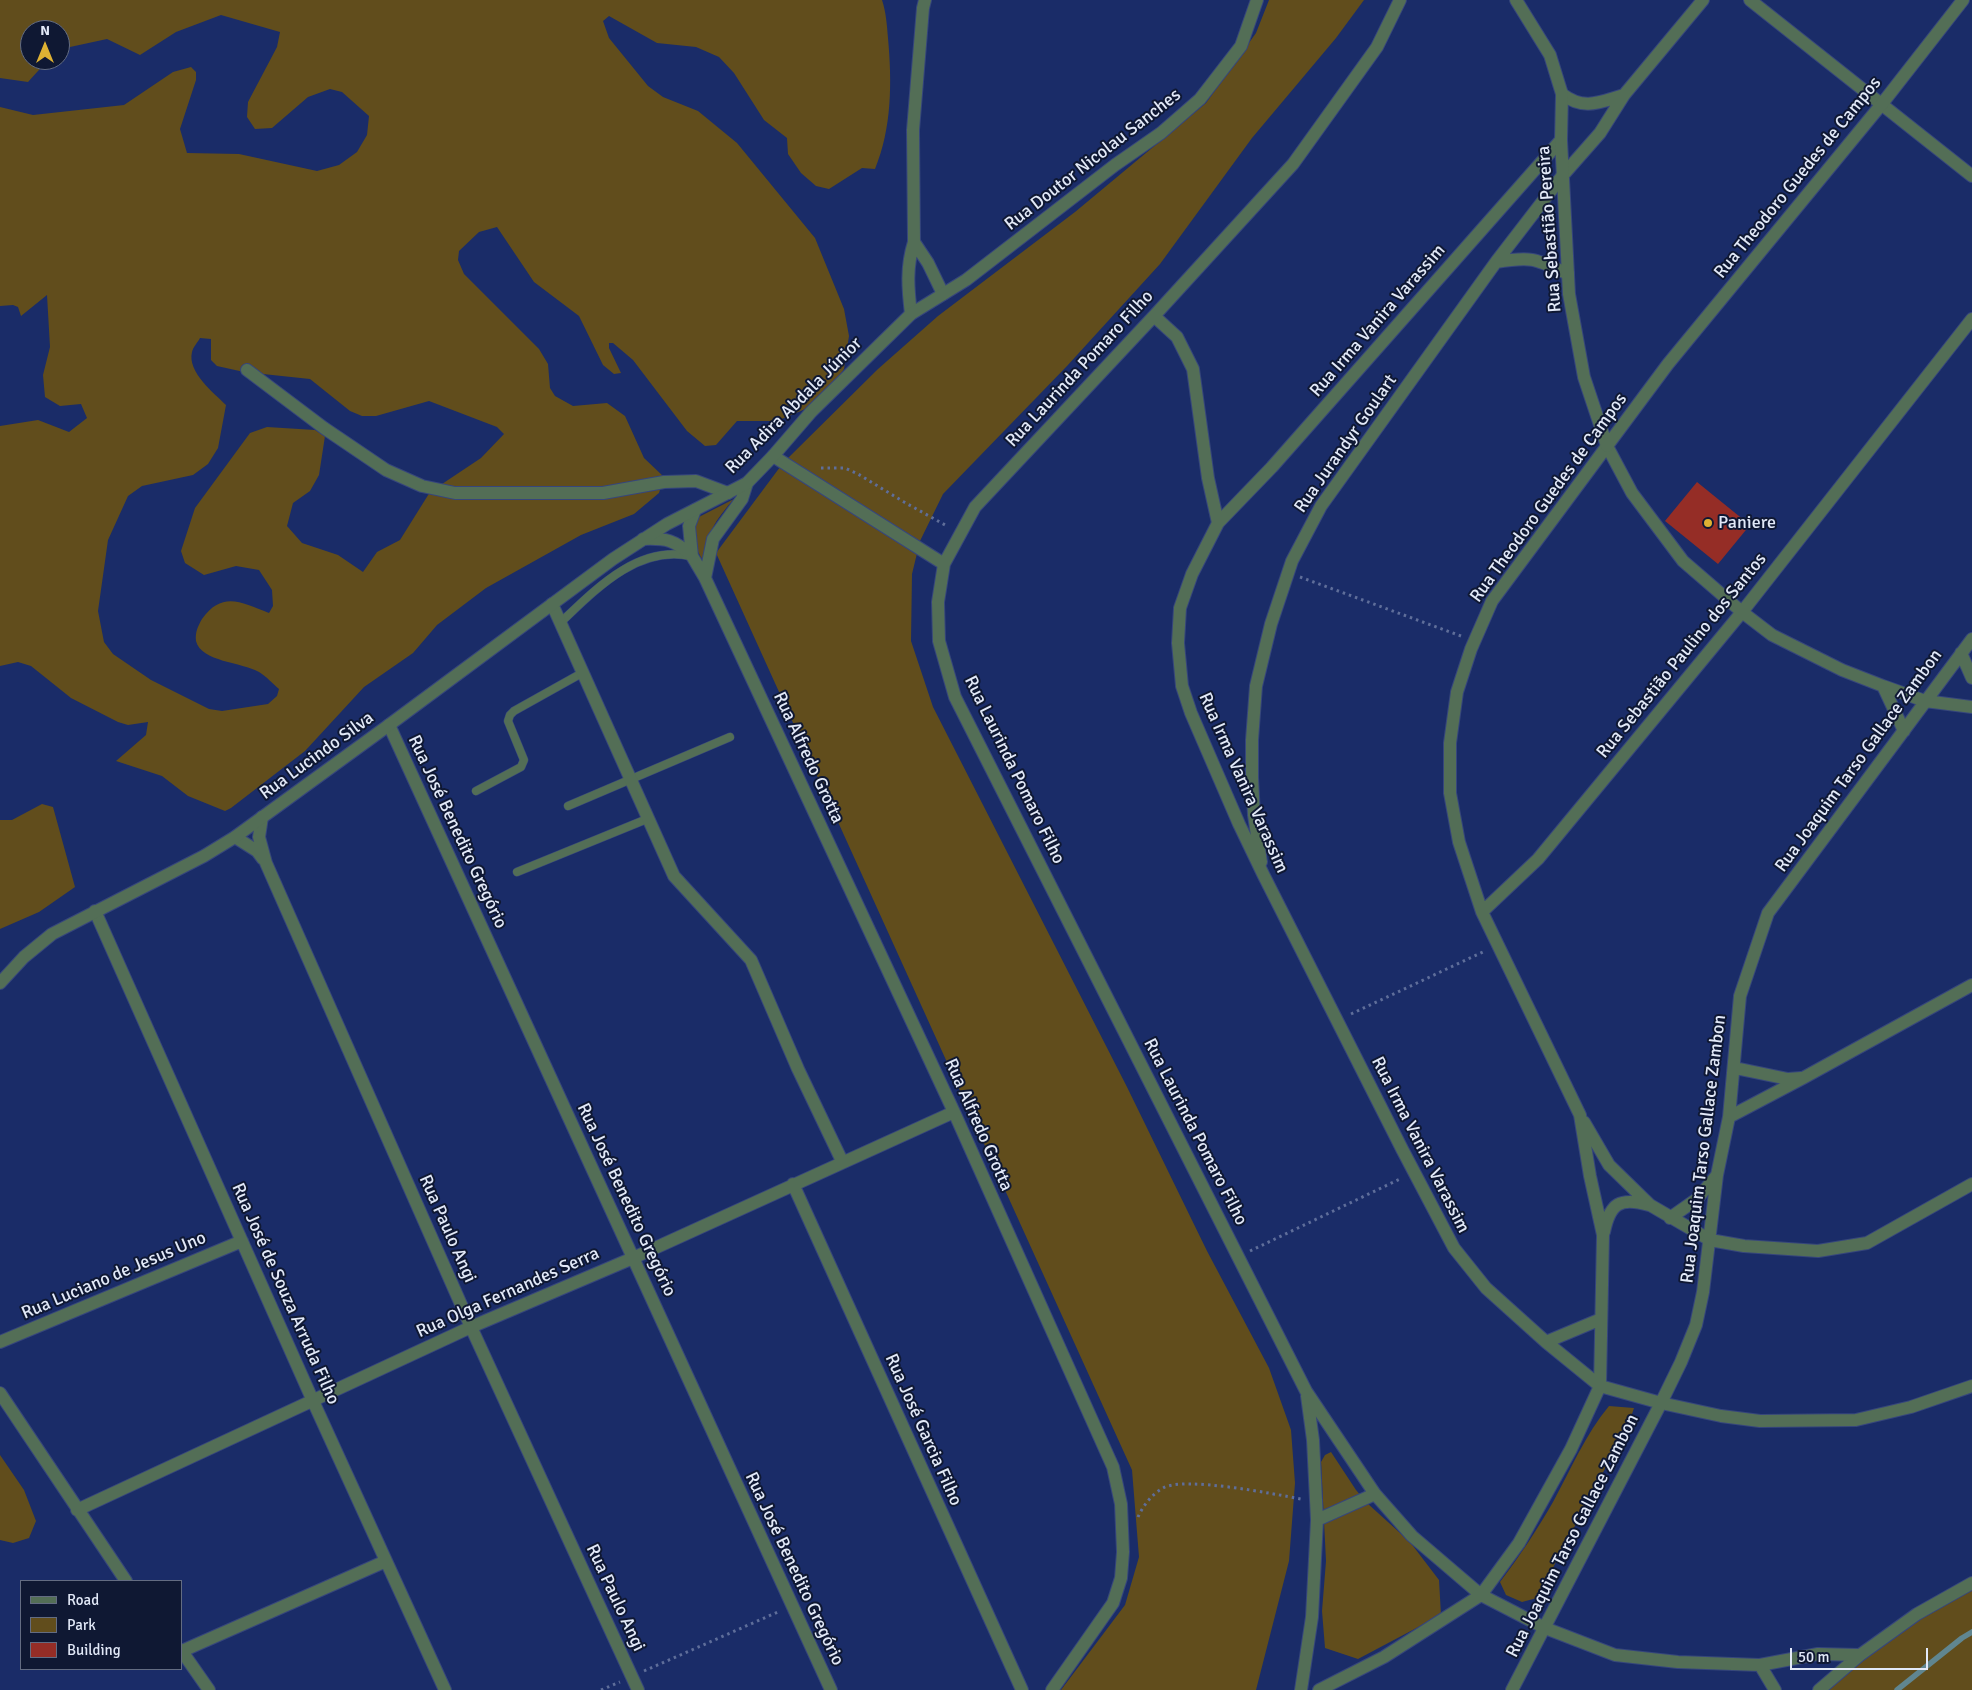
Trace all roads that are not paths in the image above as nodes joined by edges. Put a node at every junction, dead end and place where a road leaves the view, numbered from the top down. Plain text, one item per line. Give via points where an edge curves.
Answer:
1 (925, 0) edge
2 (1257, 0) edge
3 (1400, 0) edge
4 (1516, 0) edge
5 (1703, 0) edge
6 (1750, 0) edge
7 (1963, 0) edge
8 (1562, 94) junction
9 (1624, 95) junction
10 (1881, 105) junction
11 (1561, 140) junction
12 (1563, 175) junction
13 (1972, 176) edge
14 (914, 242) junction
15 (1496, 262) junction
16 (1568, 274) junction
17 (943, 294) junction
18 (911, 314) junction
19 (1154, 316) junction
20 (1972, 318) edge
21 (247, 370) dead end
22 (1608, 446) junction
23 (773, 456) junction
24 (747, 483) junction
25 (728, 493) junction
26 (695, 510) junction
27 (1218, 523) junction
28 (667, 524) joint
29 (643, 539) junction
30 (692, 556) junction
31 (944, 564) junction
32 (705, 578) junction
33 (552, 604) junction
34 (1742, 612) junction
35 (560, 623) junction
36 (1972, 640) edge
37 (1961, 653) junction
38 (582, 673) junction
39 (1972, 678) edge
40 (1883, 686) junction
41 (1925, 701) junction
42 (1972, 707) edge
43 (389, 725) junction
44 (1904, 731) junction
45 (730, 737) dead end
46 (630, 780) junction
47 (476, 791) dead end
48 (568, 806) dead end
49 (262, 817) junction
50 (647, 819) junction
51 (235, 836) junction
52 (266, 863) junction
53 (517, 872) dead end
54 (1263, 874) junction
55 (95, 911) junction
56 (1482, 912) junction
57 (0, 983) edge
58 (1972, 985) edge
59 (1735, 1068) junction
60 (1803, 1078) junction
61 (954, 1112) junction
62 (1580, 1115) junction
63 (1729, 1117) junction
64 (842, 1161) junction
65 (1609, 1165) junction
66 (1717, 1175) junction
67 (1590, 1176) junction
68 (793, 1184) junction
69 (1972, 1184) edge
70 (1650, 1205) junction
71 (1670, 1218) junction
72 (1603, 1235) junction
73 (1710, 1240) junction
74 (242, 1241) junction
75 (633, 1258) junction
76 (1601, 1319) junction
77 (471, 1327) junction
78 (0, 1342) edge
79 (1546, 1342) junction
80 (1600, 1386) junction
81 (1972, 1386) edge
82 (1306, 1391) junction
83 (0, 1393) edge
84 (313, 1400) junction
85 (1662, 1403) junction
86 (1375, 1494) junction
87 (77, 1510) junction
88 (1317, 1520) junction
89 (386, 1561) junction
90 (125, 1580) edge
91 (1972, 1583) edge
92 (1481, 1595) junction
93 (1545, 1628) junction
94 (182, 1650) edge
95 (1860, 1655) junction
96 (1760, 1665) junction
97 (208, 1690) edge
98 (446, 1690) edge
99 (638, 1690) edge
100 (831, 1690) edge
101 (1022, 1690) edge
102 (1052, 1690) edge
103 (1301, 1690) edge
104 (1319, 1690) edge
105 (1512, 1690) edge
106 (1775, 1690) edge
107 (1819, 1690) edge

1 - 14 street via 913,130
2 - 17 street, Rua Doutor Nicolau Sanches via 1241,46 1200,100 1161,133
3 - 19 street, Rua Laurinda Pomaro Filho via 1377,47 1293,164
4 - 8 street, Rua Sebastião Pereira via 1550,54
5 - 9 street, Rua Jurandyr Goulart
6 - 10 street
7 - 10 street, Rua Theodoro Guedes de Campos
8 - 9 street via 1585,104
8 - 11 street, Rua Sebastião Pereira
9 - 12 street, Rua Jurandyr Goulart via 1600,133
10 - 13 street
10 - 22 street, Rua Theodoro Guedes de Campos via 1668,364
11 - 12 street, Rua Sebastião Pereira
11 - 27 street, Rua Irma Vanira Varassim via 1272,467
12 - 15 street, Rua Jurandyr Goulart
12 - 16 street, Rua Sebastião Pereira
14 - 17 street
14 - 18 street via 907,285
15 - 16 street via 1522,257 1536,259
15 - 54 street, Rua Jurandyr Goulart via 1321,506 1292,560 1271,624 1256,686 1252,777
16 - 22 street, Rua Sebastião Pereira via 1584,377
17 - 18 street, Rua Doutor Nicolau Sanches
18 - 23 street, Rua Adira Abdala Júnior via 811,412
19 - 27 street via 1177,337 1193,369 1208,478
19 - 31 street, Rua Laurinda Pomaro Filho via 975,507
20 - 34 street, Rua Sebastião Paulino dos Santos
21 - 25 street via 386,470 422,486 455,493 603,493 664,482 696,481
22 - 34 street, Rua Sebastião Pereira via 1632,493 1683,561
22 - 56 street, Rua Theodoro Guedes de Campos via 1492,601 1474,640 1457,692 1450,743 1450,793 1460,842
23 - 24 street, Rua Adira Abdala Júnior
23 - 31 street
24 - 25 street, Rua Adira Abdala Júnior
24 - 32 street via 742,500 713,539
25 - 26 street, Rua Adira Abdala Júnior
26 - 28 street, Rua Adira Abdala Júnior
26 - 30 street, Rua Alfredo Grotta via 689,526
27 - 54 street, Rua Irma Vanira Varassim via 1192,574 1180,608 1178,643 1182,686 1194,722
28 - 29 street, Rua Lucindo Silva
29 - 30 street via 661,538 678,544
29 - 33 street, Rua Lucindo Silva
30 - 32 street, Rua Alfredo Grotta
30 - 35 lane via 654,556 616,574
31 - 82 street, Rua Laurinda Pomaro Filho via 938,602 939,641 955,697
32 - 61 street, Rua Alfredo Grotta
33 - 35 street
33 - 43 street, Rua Lucindo Silva
34 - 40 street, Rua Sebastião Pereira via 1772,635 1842,670
34 - 56 street, Rua Sebastião Paulino dos Santos via 1538,859
35 - 38 street
36 - 37 street, Rua Joaquim Tarso Gallace Zambon
37 - 39 street
37 - 41 street, Rua Joaquim Tarso Gallace Zambon
38 - 46 street
38 - 47 lane via 514,710 508,720 524,760 521,767
40 - 41 street, Rua Sebastião Pereira
40 - 44 street
41 - 42 street, Rua Sebastião Pereira
41 - 44 street, Rua Joaquim Tarso Gallace Zambon
43 - 49 street, Rua Lucindo Silva
43 - 75 street, Rua José Benedito Gregório
44 - 59 street, Rua Joaquim Tarso Gallace Zambon via 1768,913 1740,996
45 - 46 lane
46 - 48 lane
46 - 50 street
49 - 51 street, Rua Lucindo Silva
49 - 52 street, Rua Paulo Angi via 259,836
50 - 53 lane
50 - 64 street via 674,876 751,960
51 - 52 street, Rua Paulo Angi via 257,850
51 - 55 street, Rua Lucindo Silva via 204,856
52 - 77 street, Rua Paulo Angi
54 - 79 street, Rua Irma Vanira Varassim via 1454,1248 1486,1288
55 - 57 street, Rua Lucindo Silva via 52,934
55 - 74 street, Rua José de Souza Arruda Filho
56 - 62 street, Rua Theodoro Guedes de Campos
58 - 60 street
59 - 60 street via 1788,1079
59 - 63 street, Rua Joaquim Tarso Gallace Zambon
60 - 63 street
61 - 64 street, Rua Olga Fernandes Serra
61 - 102 street, Rua Alfredo Grotta via 1112,1467 1121,1504 1121,1578 1113,1603
62 - 65 street
62 - 67 street, Rua Theodoro Guedes de Campos
63 - 66 street, Rua Joaquim Tarso Gallace Zambon
64 - 68 street, Rua Olga Fernandes Serra
65 - 67 street via 1595,1168
65 - 70 street
66 - 71 street via 1697,1199
66 - 73 street, Rua Joaquim Tarso Gallace Zambon
67 - 72 street, Rua Theodoro Guedes de Campos
68 - 75 street, Rua Olga Fernandes Serra
68 - 101 street, Rua José Garcia Filho
69 - 73 street via 1867,1243 1818,1251 1744,1246
70 - 71 street
70 - 72 street via 1635,1201 1611,1209
71 - 73 street
72 - 76 street, Rua Theodoro Guedes de Campos
73 - 85 street, Rua Joaquim Tarso Gallace Zambon via 1696,1325
74 - 78 street, Rua Luciano de Jesus Uno
74 - 84 street, Rua José de Souza Arruda Filho
75 - 77 street, Rua Olga Fernandes Serra
75 - 100 street, Rua José Benedito Gregório
76 - 79 street
76 - 80 street, Rua Theodoro Guedes de Campos
77 - 84 street, Rua Olga Fernandes Serra
77 - 99 street, Rua Paulo Angi
79 - 80 street, Rua Irma Vanira Varassim
80 - 85 street, Rua Irma Vanira Varassim
80 - 92 street, Rua Theodoro Guedes de Campos via 1571,1449 1519,1543
81 - 85 street, Rua Irma Vanira Varassim via 1911,1407 1856,1420 1760,1421
82 - 86 street, Rua Laurinda Pomaro Filho
82 - 88 street, Rua Laurinda Pomaro Filho via 1313,1440
83 - 87 street
84 - 87 street, Rua Olga Fernandes Serra
84 - 89 street, Rua José de Souza Arruda Filho
85 - 93 street, Rua Joaquim Tarso Gallace Zambon
86 - 88 street
86 - 92 street, Rua Laurinda Pomaro Filho via 1412,1536
87 - 90 street
88 - 103 street, Rua Laurinda Pomaro Filho via 1312,1617
89 - 94 street
89 - 98 street, Rua José de Souza Arruda Filho
91 - 95 street via 1917,1614
92 - 93 street, Rua Laurinda Pomaro Filho
92 - 104 street, Rua Theodoro Guedes de Campos via 1384,1657
93 - 96 street, Rua Laurinda Pomaro Filho via 1615,1655 1678,1662
93 - 105 street, Rua Joaquim Tarso Gallace Zambon
94 - 97 street
95 - 96 street, Rua Laurinda Pomaro Filho via 1818,1654
95 - 107 street
96 - 106 street

